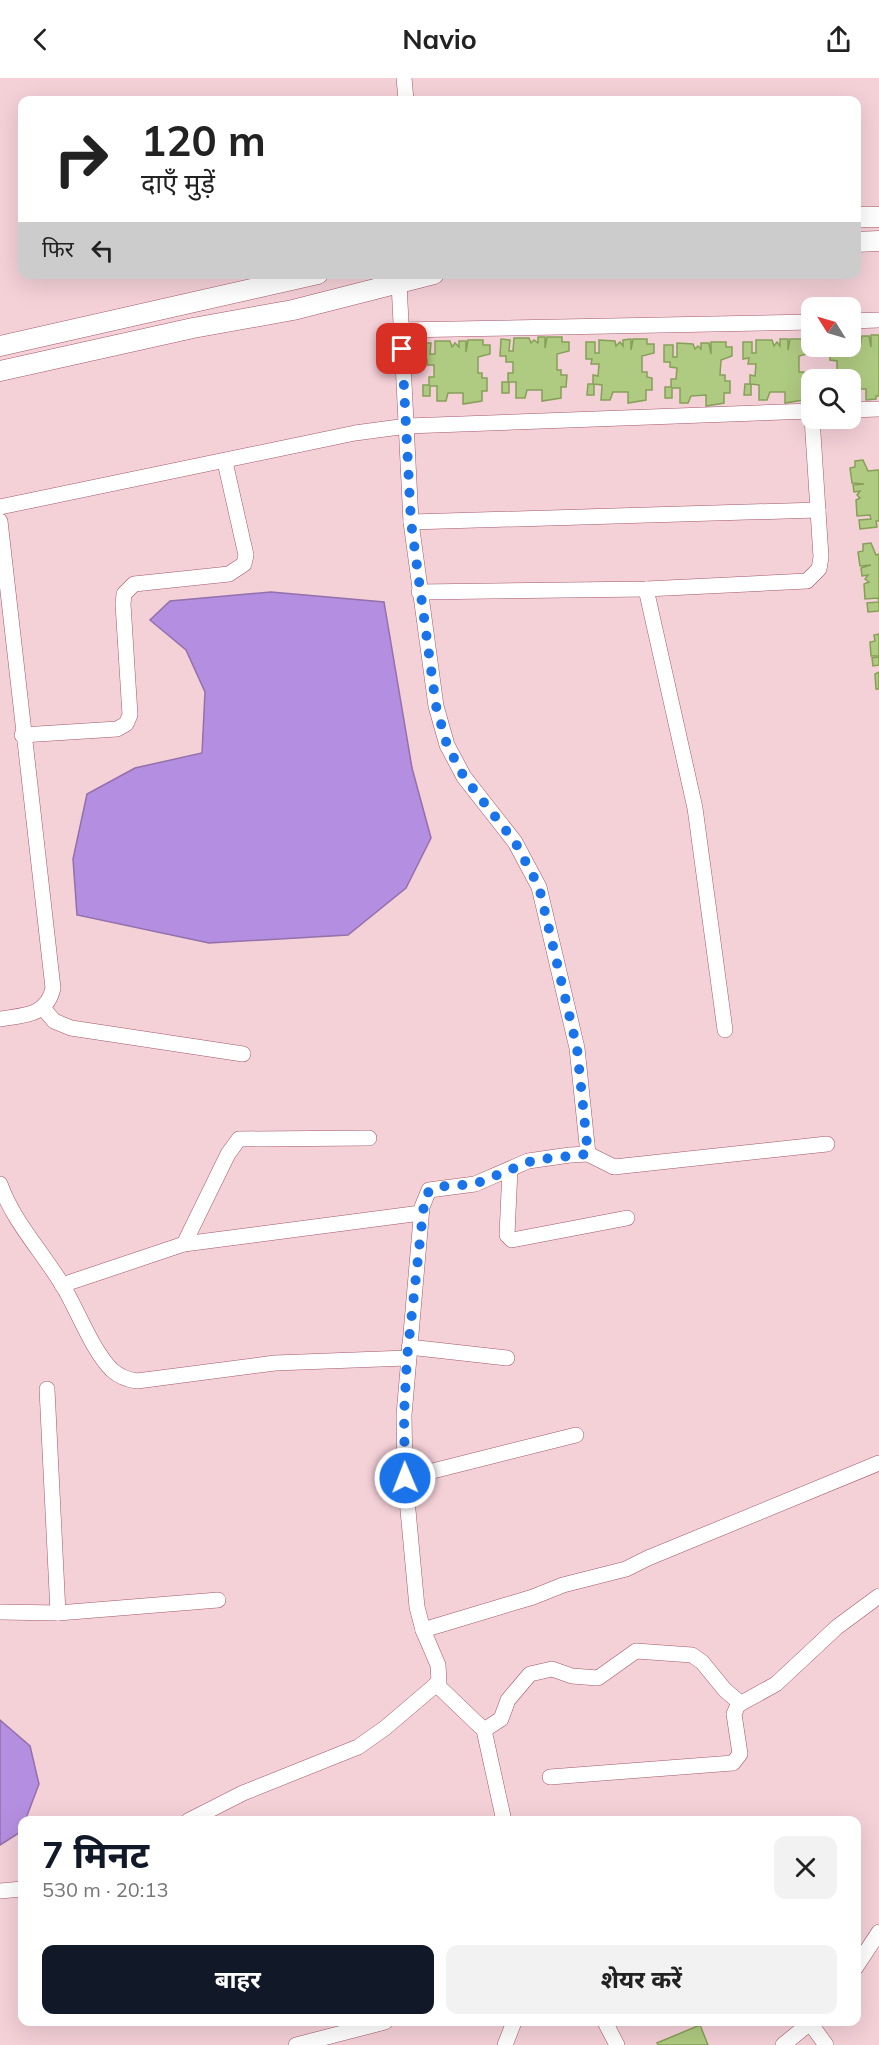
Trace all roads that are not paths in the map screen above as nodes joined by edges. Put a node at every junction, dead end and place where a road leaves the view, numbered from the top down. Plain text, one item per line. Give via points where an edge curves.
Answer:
1 (404, 78) edge
2 (406, 96) edge
3 (879, 217) edge
4 (861, 218) edge
5 (879, 241) edge
6 (861, 242) edge
7 (296, 279) edge
8 (414, 279) edge
9 (399, 283) junction
10 (879, 320) edge
11 (861, 321) edge
12 (801, 322) edge
13 (401, 330) junction
14 (0, 346) edge
15 (0, 371) edge
16 (879, 409) edge
17 (861, 410) edge
18 (801, 411) edge
19 (406, 426) junction
20 (813, 429) edge
21 (225, 462) junction
22 (0, 507) edge
23 (818, 510) junction
24 (0, 520) edge
25 (411, 522) junction
26 (646, 590) junction
27 (419, 592) junction
28 (22, 735) junction
29 (44, 1009) junction
30 (0, 1019) edge
31 (725, 1030) dead end
32 (243, 1054) dead end
33 (369, 1138) dead end
34 (826, 1144) dead end
35 (588, 1154) junction
36 (510, 1169) junction
37 (0, 1184) edge
38 (421, 1213) junction
39 (8, 1217) edge
40 (627, 1218) dead end
41 (184, 1244) junction
42 (62, 1285) junction
43 (408, 1353) junction
44 (507, 1358) dead end
45 (48, 1389) dead end
46 (576, 1435) dead end
47 (879, 1462) edge
48 (405, 1478) junction
49 (879, 1596) edge
50 (218, 1600) dead end
51 (0, 1612) edge
52 (58, 1613) junction
53 (423, 1630) junction
54 (436, 1684) junction
55 (740, 1703) junction
56 (484, 1730) junction
57 (550, 1777) dead end
58 (198, 1816) edge
59 (503, 1816) edge
60 (18, 1889) edge
61 (0, 1891) edge
62 (879, 1932) edge
63 (861, 1959) edge
64 (370, 2026) edge
65 (512, 2026) edge
66 (607, 2026) edge
67 (806, 2026) edge
68 (812, 2026) edge
69 (296, 2045) edge
70 (505, 2045) edge
71 (617, 2045) edge
72 (783, 2045) edge
73 (826, 2045) edge

1 - 2 street
3 - 4 street
5 - 6 street
7 - 14 street
8 - 9 street
9 - 13 street
9 - 15 street via 292,310
10 - 11 street
12 - 13 street
13 - 19 street
16 - 17 street
18 - 19 street
19 - 21 street
19 - 25 street
20 - 23 street
21 - 22 street
21 - 28 street via 246,555 244,564 229,574 134,584 124,594 130,715 126,724 117,729
23 - 25 street
23 - 26 street via 819,569 807,581
24 - 28 street
25 - 27 street
26 - 27 street
26 - 31 street via 695,808
27 - 35 street via 436,706 447,745 470,787 515,842 539,887 577,1048
28 - 29 street via 53,988
29 - 30 street
29 - 32 street via 54,1021 71,1028
33 - 41 street via 239,1139
34 - 35 street via 614,1167
35 - 36 street via 534,1160
36 - 38 street via 475,1184 435,1187 425,1195
36 - 40 street via 507,1235 512,1240
37 - 39 street
38 - 41 street
38 - 43 street
39 - 42 street
41 - 42 street
42 - 43 street via 103,1358 127,1380 275,1362
43 - 44 street
43 - 48 street
45 - 52 street
46 - 48 street
47 - 53 street via 626,1569
48 - 53 street
49 - 55 street via 837,1627 776,1684
50 - 52 street
51 - 52 street
53 - 54 street via 440,1674
54 - 56 street
54 - 58 street via 358,1747 243,1793
55 - 56 street via 692,1655 636,1652 598,1678 572,1676 552,1669 530,1674 508,1700 501,1719
55 - 57 street via 734,1714 740,1754 733,1763
56 - 59 street
60 - 61 street
62 - 63 street
64 - 69 street
65 - 70 street
66 - 71 street
67 - 72 street
68 - 73 street

